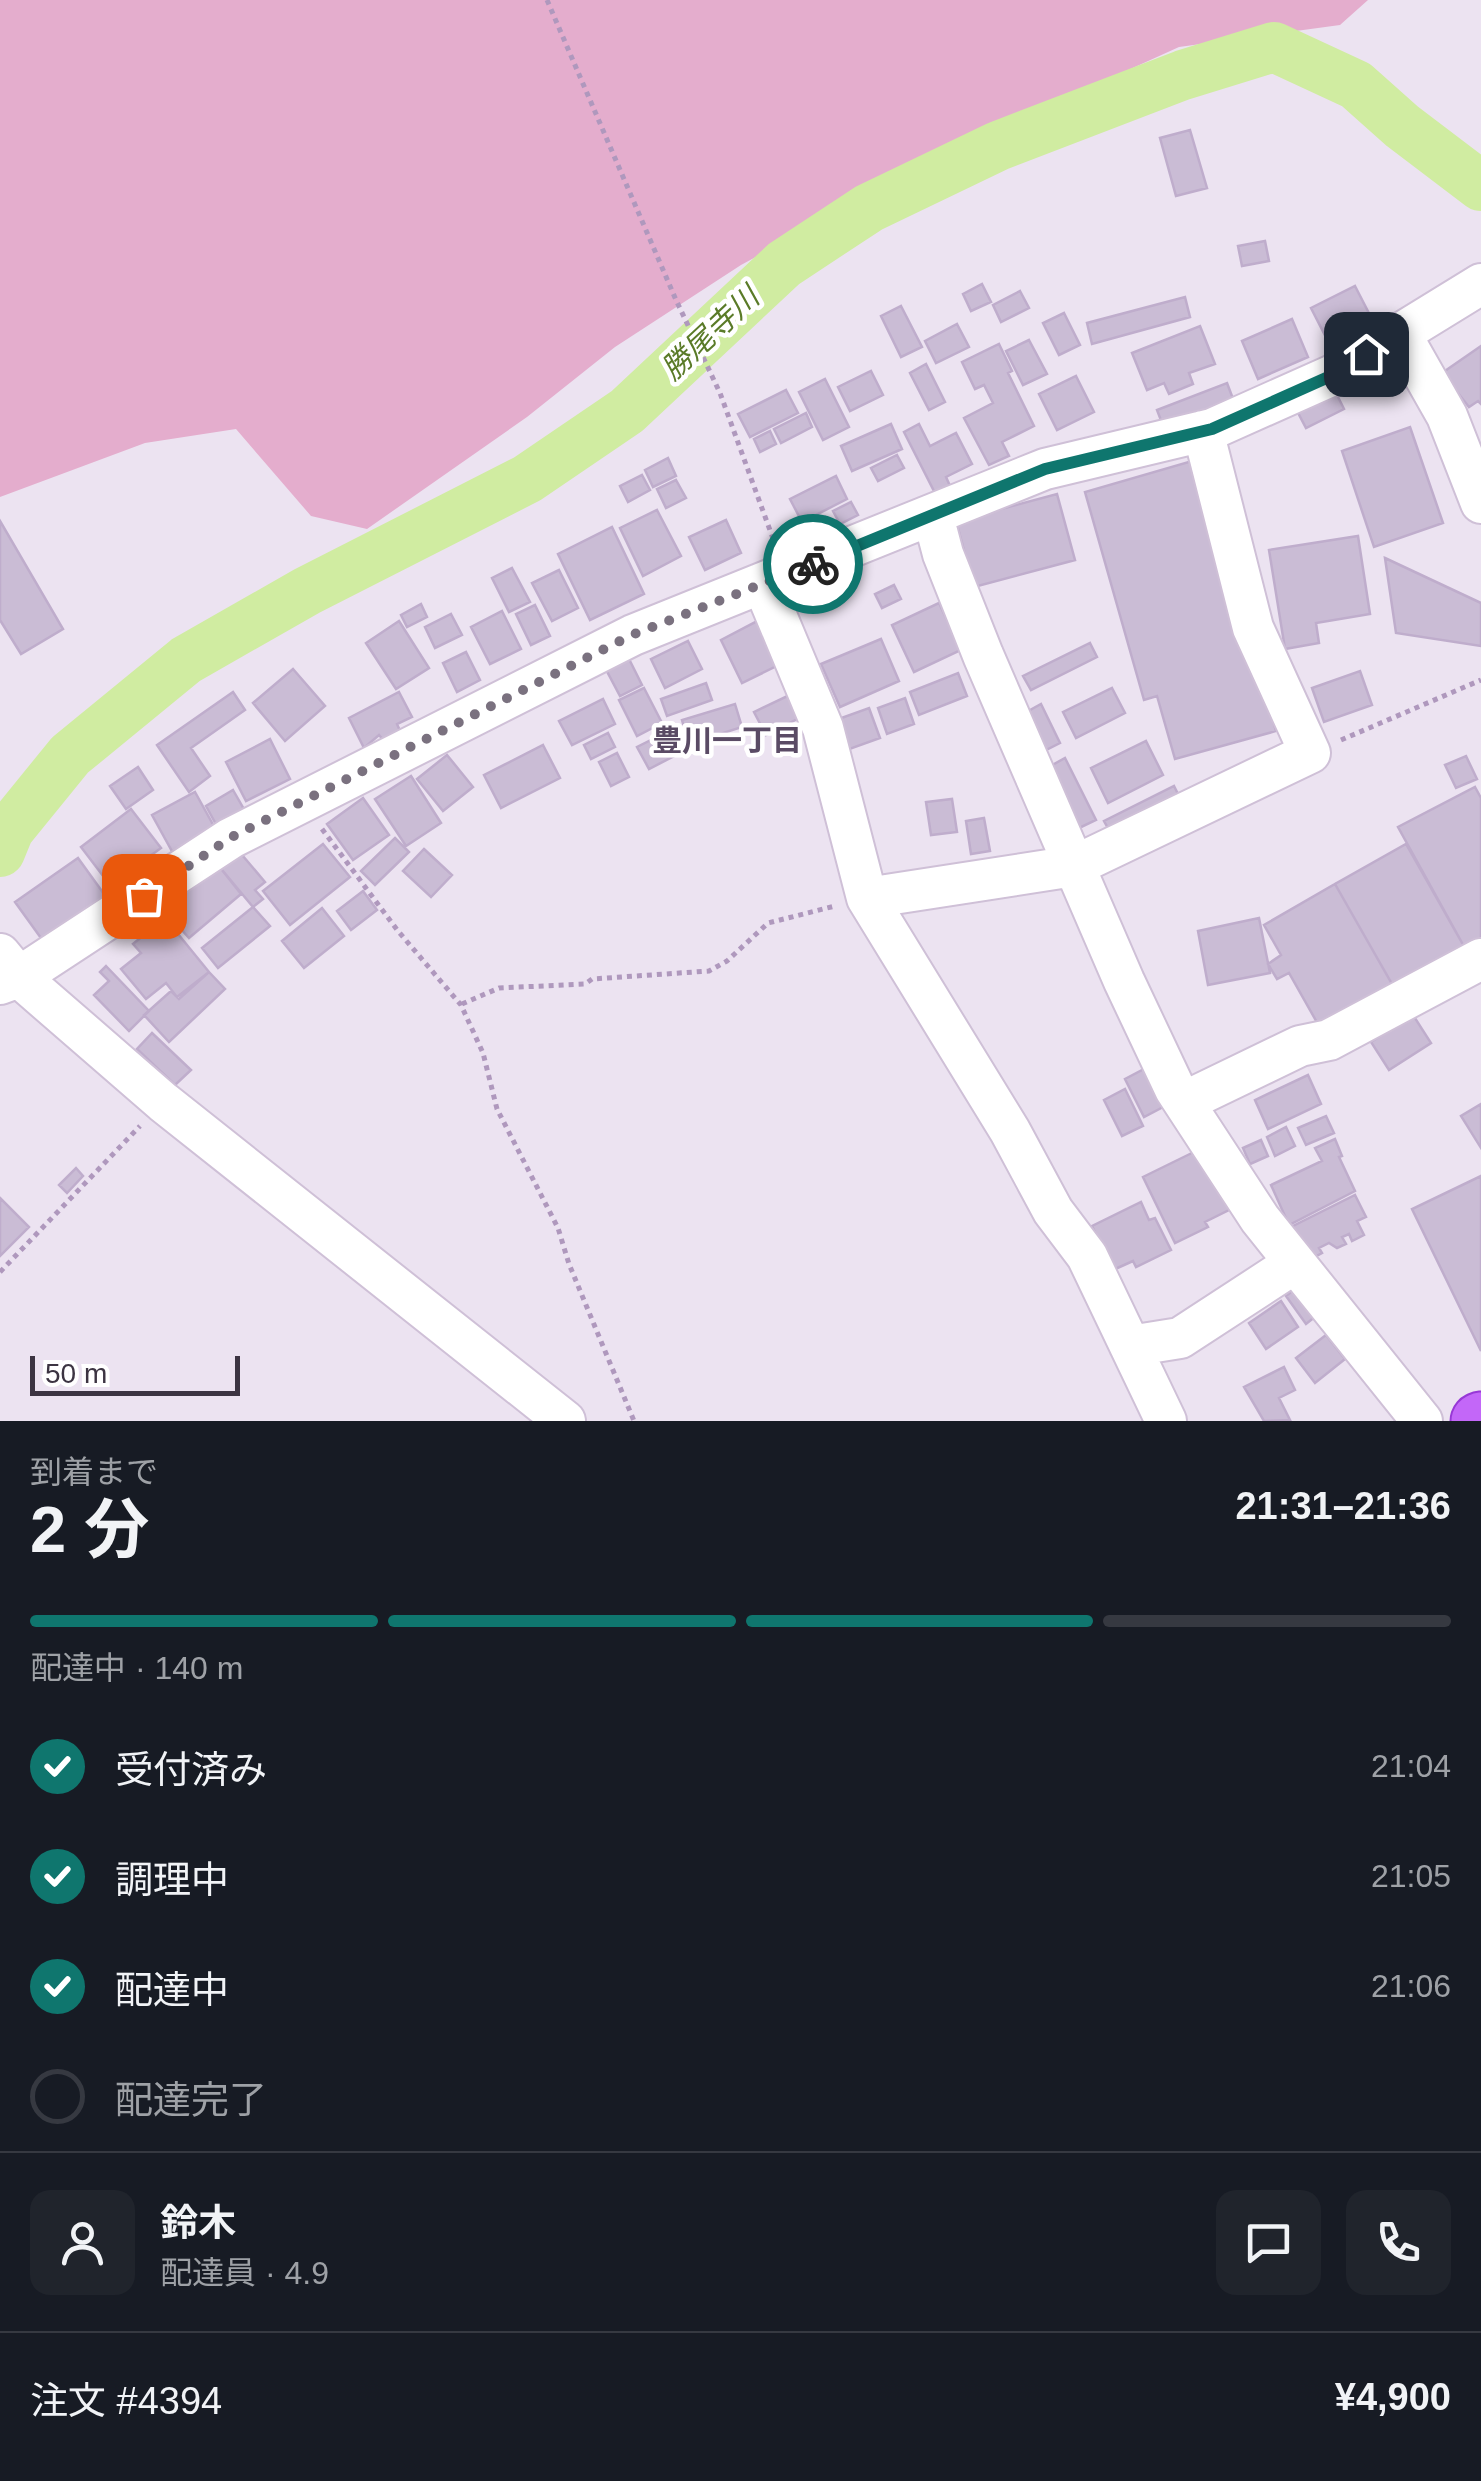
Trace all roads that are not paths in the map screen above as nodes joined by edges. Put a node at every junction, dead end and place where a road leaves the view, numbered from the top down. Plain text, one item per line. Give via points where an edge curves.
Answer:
1 (1481, 284) edge
2 (1400, 334) junction
3 (1203, 431) junction
4 (1481, 503) edge
5 (934, 516) junction
6 (774, 579) junction
7 (1074, 866) junction
8 (867, 898) junction
9 (1481, 960) edge
10 (5, 968) edge
11 (1184, 1102) junction
12 (1295, 1263) junction
13 (1130, 1346) junction
14 (565, 1421) edge
15 (1166, 1421) edge
16 (1422, 1421) edge

1 - 2 street
2 - 3 street via 1333,375
2 - 4 street via 1447,416
3 - 5 street via 1045,469
3 - 7 street via 1254,628 1310,753
5 - 6 street
5 - 7 street via 983,655
6 - 8 street via 823,728
6 - 10 street via 632,635 230,838
7 - 8 street
7 - 11 street
8 - 13 street via 1053,1211 1087,1256
9 - 11 street via 1329,1040 1300,1046
10 - 14 street
11 - 12 street
12 - 13 street via 1180,1338
12 - 16 street
13 - 15 street

